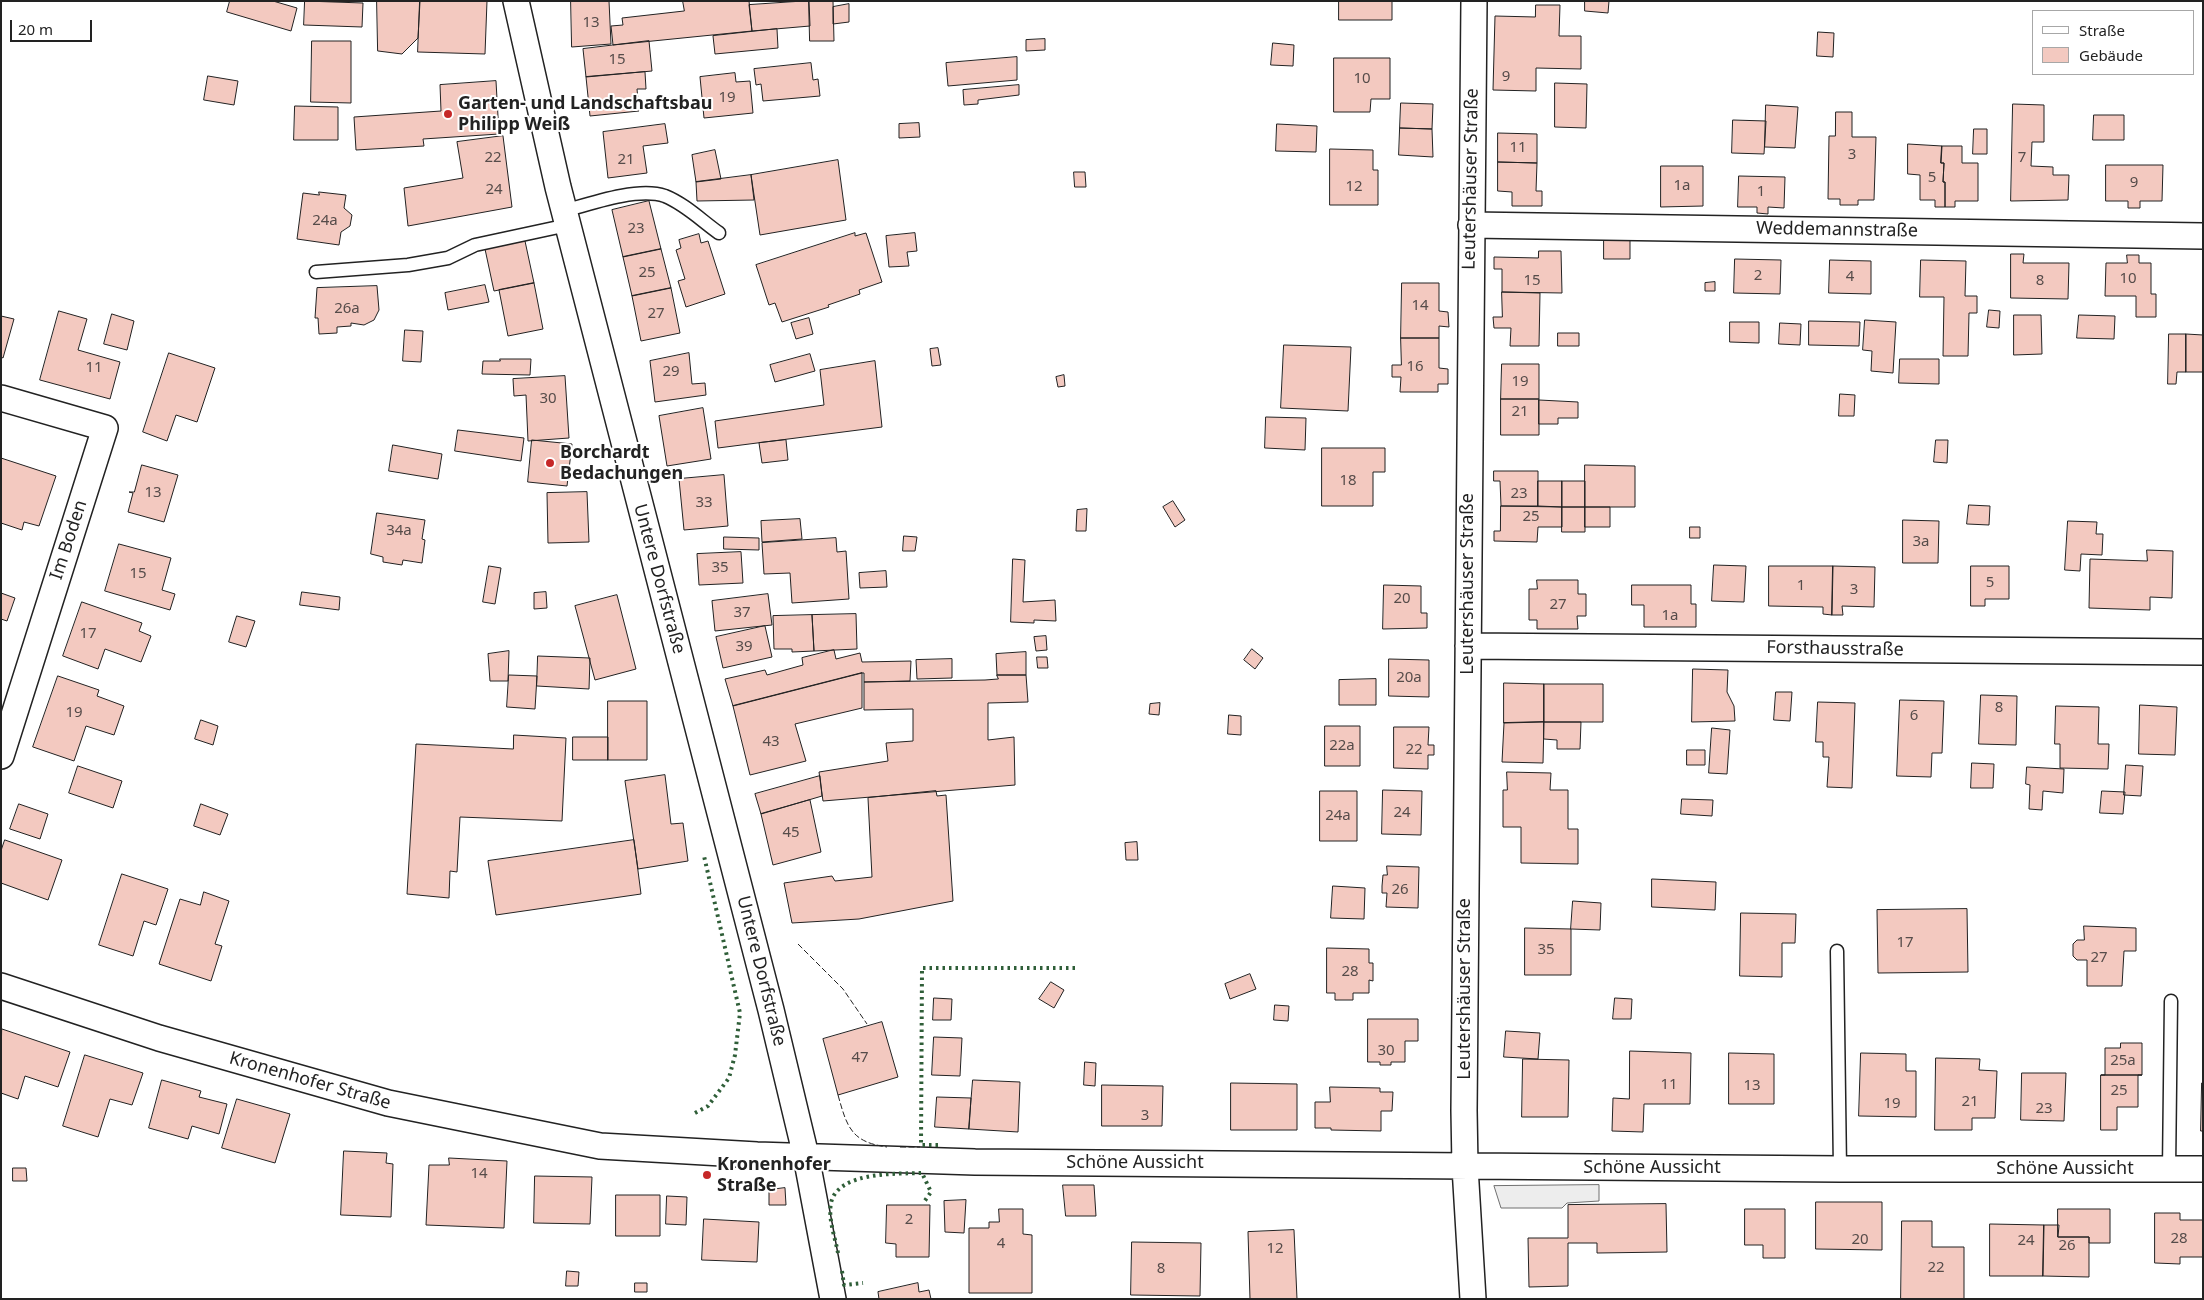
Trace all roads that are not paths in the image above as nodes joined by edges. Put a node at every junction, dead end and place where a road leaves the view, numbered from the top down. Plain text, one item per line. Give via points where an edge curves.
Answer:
1 (516, 1) edge
2 (1474, 1) edge
3 (566, 218) junction
4 (1470, 226) junction
5 (719, 233) dead end
6 (2203, 236) edge
7 (316, 272) dead end
8 (1, 398) edge
9 (1468, 646) junction
10 (2203, 652) edge
11 (1, 756) edge
12 (1837, 951) dead end
13 (1, 986) edge
14 (2171, 1001) dead end
15 (806, 1156) junction
16 (1464, 1167) junction
17 (1840, 1169) junction
18 (2203, 1169) edge
19 (2169, 1170) junction
20 (833, 1299) edge
21 (1473, 1299) edge

1 - 3 street, Untere Dorfstraße
2 - 4 street, Leutershäuser Straße
3 - 5 lane via 631,195 651,193 683,206
3 - 7 lane via 475,245 448,258 408,265
3 - 15 street, Untere Dorfstraße via 769,1000
4 - 6 street, Weddemannstraße
4 - 9 street, Leutershäuser Straße
8 - 11 street, Im Boden via 105,428
9 - 10 street, Forsthausstraße
9 - 16 street, Leutershäuser Straße
12 - 17 lane
13 - 15 street, Kronenhofer Straße via 159,1038 388,1103 600,1146
14 - 19 lane
15 - 16 street, Schöne Aussicht via 975,1162
15 - 20 street, Untere Dorfstraße
16 - 17 street, Schöne Aussicht
16 - 21 street
17 - 19 street, Schöne Aussicht
18 - 19 street, Schöne Aussicht

